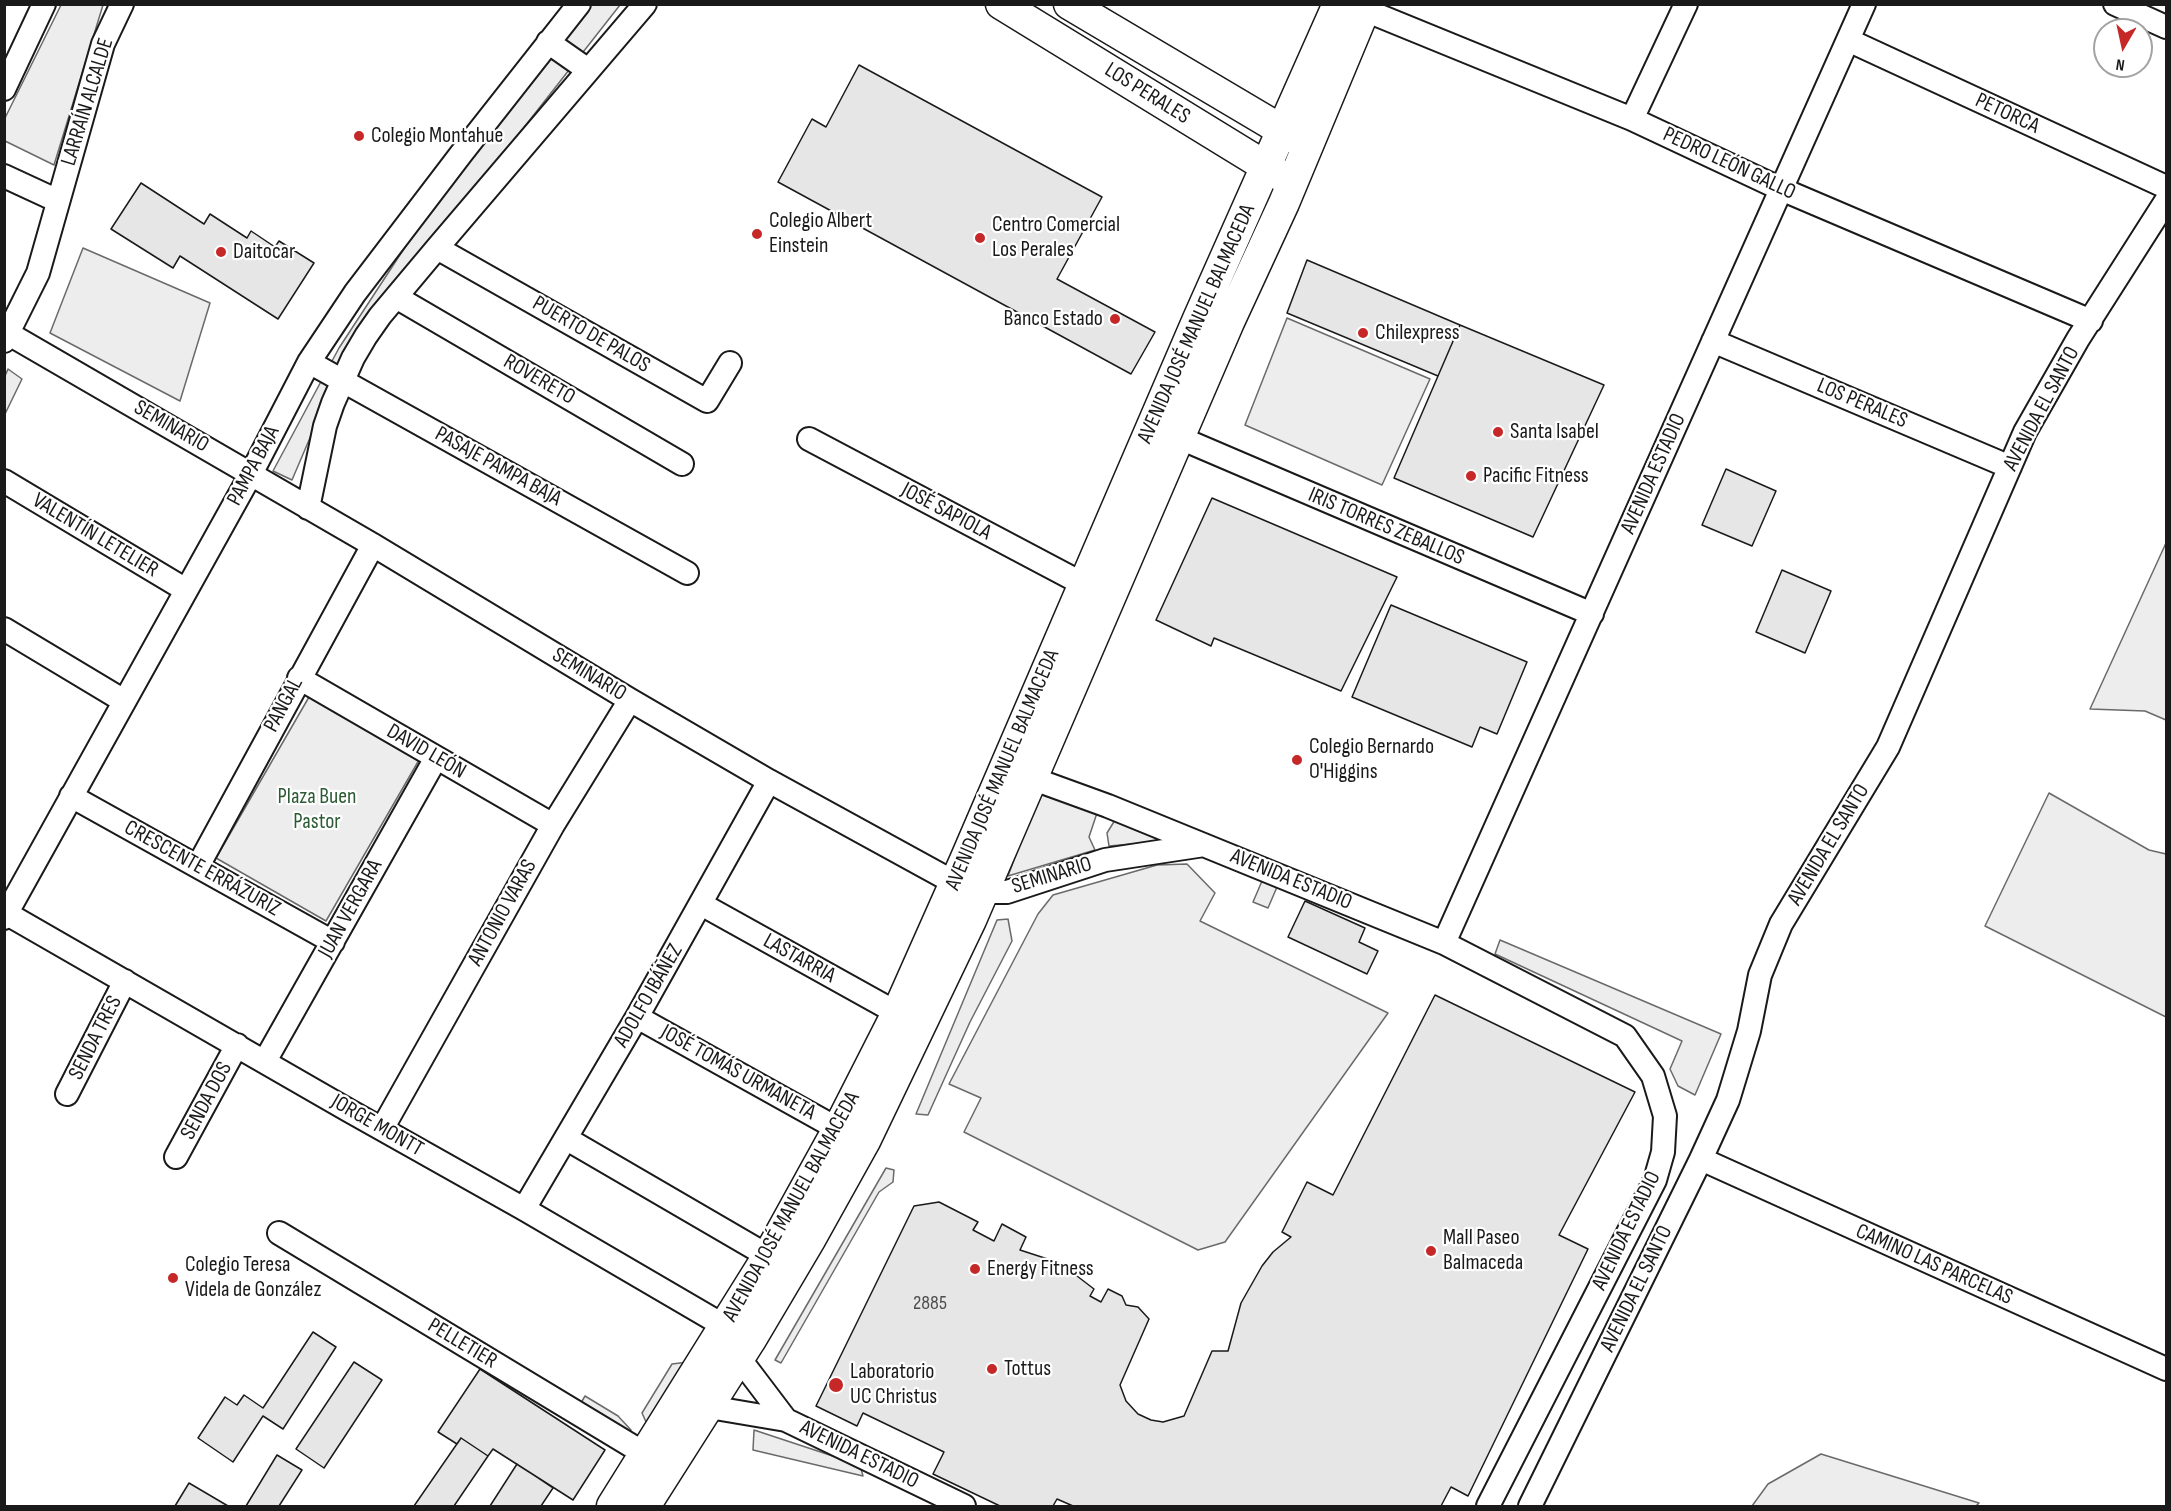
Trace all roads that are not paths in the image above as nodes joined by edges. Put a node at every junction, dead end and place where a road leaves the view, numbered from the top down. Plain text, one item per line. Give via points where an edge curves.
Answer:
1 (44, 4) edge
2 (122, 4) edge
3 (579, 4) edge
4 (645, 4) edge
5 (1002, 4) edge
6 (1069, 4) edge
7 (1686, 4) edge
8 (1864, 4) edge
9 (2115, 4) edge
10 (1357, 6) edge
11 (1099, 23) junction
12 (2166, 27) edge
13 (1848, 40) junction
14 (548, 42) junction
15 (1076, 50) junction
16 (588, 70) junction
17 (4, 89) edge
18 (1632, 120) junction
19 (1295, 139) junction
20 (1280, 175) junction
21 (4, 176) edge
22 (2166, 187) edge
23 (1781, 189) junction
24 (58, 201) junction
25 (2166, 201) edge
26 (437, 248) junction
27 (396, 297) junction
28 (2091, 321) junction
29 (6, 335) edge
30 (1713, 341) junction
31 (309, 362) junction
32 (730, 363) dead end
33 (342, 380) junction
34 (1180, 438) junction
35 (809, 439) dead end
36 (682, 464) dead end
37 (2010, 467) junction
38 (251, 474) junction
39 (4, 481) edge
40 (308, 508) junction
41 (373, 545) junction
42 (687, 573) dead end
43 (1083, 584) junction
44 (186, 590) junction
45 (1592, 614) junction
46 (6, 633) edge
47 (299, 678) junction
48 (630, 700) junction
49 (124, 701) junction
50 (436, 758) junction
51 (1031, 778) junction
52 (769, 781) junction
53 (71, 796) junction
54 (553, 825) junction
55 (1204, 845) junction
56 (198, 866) junction
57 (969, 887) junction
58 (701, 904) junction
59 (5, 914) edge
60 (333, 942) junction
61 (1444, 943) junction
62 (125, 981) junction
63 (897, 1013) junction
64 (637, 1017) junction
65 (237, 1045) junction
66 (265, 1061) junction
67 (67, 1094) dead end
68 (382, 1129) junction
69 (838, 1129) junction
70 (567, 1139) junction
71 (176, 1158) dead end
72 (1701, 1159) junction
73 (525, 1209) junction
74 (279, 1233) dead end
75 (768, 1256) junction
76 (738, 1342) junction
77 (2166, 1369) edge
78 (709, 1407) junction
79 (786, 1420) junction
80 (645, 1454) junction
81 (612, 1506) edge
82 (645, 1506) edge
83 (964, 1506) edge
84 (1488, 1506) edge
85 (1530, 1506) edge

1 - 17 street
2 - 24 street, LARRAÍN ALCALDE via 103,44
3 - 14 street, PAMPA BAJA
4 - 16 street
5 - 15 main road, LOS PERALES
6 - 11 main road, LOS PERALES
7 - 18 street
8 - 13 street, AVENIDA ESTADIO
9 - 12 street
10 - 18 street, PEDRO LEÓN GALLO
10 - 19 main road, AVENIDA JOSÉ MANUEL BALMACEDA
11 - 15 main road via 1092,46
11 - 19 main road, LOS PERALES
13 - 22 street, PETORCA
13 - 23 street, AVENIDA ESTADIO
14 - 16 street
14 - 31 street, PAMPA BAJA via 355,293
15 - 20 main road, LOS PERALES
16 - 26 street
18 - 23 street, PEDRO LEÓN GALLO
19 - 20 main road, AVENIDA JOSÉ MANUEL BALMACEDA
20 - 34 main road, AVENIDA JOSÉ MANUEL BALMACEDA
20 - 43 main road, AVENIDA JOSÉ MANUEL BALMACEDA via 1198,319
21 - 24 street
23 - 28 street, PEDRO LEÓN GALLO
23 - 30 street, AVENIDA ESTADIO
24 - 29 street, LARRAÍN ALCALDE via 38,273
25 - 28 street, AVENIDA EL SANTO
26 - 27 street
26 - 32 street, PUERTO DE PALOS via 707,401
27 - 33 street via 366,336
27 - 36 street, ROVERETO
28 - 37 street, AVENIDA EL SANTO via 2025,432
29 - 38 street, SEMINARIO
30 - 37 street, LOS PERALES
30 - 45 street, AVENIDA ESTADIO
31 - 33 street, PASAJE PAMPA BAJA
31 - 38 street, PAMPA BAJA
33 - 40 street via 326,426
33 - 42 street, PASAJE PAMPA BAJA
34 - 45 street, IRIS TORRES ZEBALLOS
34 - 51 main road, AVENIDA JOSÉ MANUEL BALMACEDA
35 - 43 street, JOSÉ SAPIOLA
37 - 72 street, AVENIDA EL SANTO via 1888,747 1781,924 1760,975 1728,1100
38 - 40 street, SEMINARIO
38 - 44 street, PAMPA BAJA
39 - 44 street, VALENTÍN LETELIER
40 - 41 street, SEMINARIO
41 - 47 street, PANGAL
41 - 48 street, SEMINARIO
43 - 57 main road, AVENIDA JOSÉ MANUEL BALMACEDA
44 - 49 street, PAMPA BAJA
45 - 61 street, AVENIDA ESTADIO
46 - 49 street
47 - 50 street, DAVID LEÓN
47 - 56 street, PANGAL
48 - 52 street, SEMINARIO
48 - 54 street, ANTONIO VARAS
49 - 53 street, PAMPA BAJA
50 - 54 street, DAVID LEÓN
50 - 60 street, JUAN VERGARA
51 - 55 street, AVENIDA ESTADIO
51 - 57 main road, AVENIDA JOSÉ MANUEL BALMACEDA
52 - 57 street, SEMINARIO
52 - 58 street, ADOLFO IBÁÑEZ
53 - 56 street, CRESCENTE ERRÁZURIZ
53 - 59 street, PAMPA BAJA
54 - 68 street, ANTONIO VARAS
55 - 57 street, SEMINARIO via 1105,860 1007,892
55 - 61 street, AVENIDA ESTADIO
56 - 60 street, CRESCENTE ERRÁZURIZ
57 - 63 main road, AVENIDA JOSÉ MANUEL BALMACEDA
57 - 76 main road, AVENIDA JOSÉ MANUEL BALMACEDA via 865,1141 812,1238
58 - 63 street, LASTARRIA
58 - 64 street, ADOLFO IBÁÑEZ
59 - 62 street, JORGE MONTT
60 - 66 street, JUAN VERGARA
61 - 84 street, AVENIDA ESTADIO via 1625,1035 1653,1076 1665,1116 1663,1152 1655,1180
62 - 65 street, JORGE MONTT
62 - 67 street, SENDA TRES
63 - 69 main road, AVENIDA JOSÉ MANUEL BALMACEDA
64 - 69 street, JOSÉ TOMÁS URMANETA
64 - 70 street, ADOLFO IBÁÑEZ
65 - 66 street, JORGE MONTT
65 - 71 street, SENDA DOS
66 - 68 street, JORGE MONTT
68 - 73 street, JORGE MONTT
69 - 75 main road, AVENIDA JOSÉ MANUEL BALMACEDA
70 - 73 street, ADOLFO IBÁÑEZ
70 - 75 street
72 - 77 street, CAMINO LAS PARCELAS
72 - 85 street, AVENIDA EL SANTO
73 - 76 street, JORGE MONTT
74 - 80 street, PELLETIER
75 - 76 main road, AVENIDA JOSÉ MANUEL BALMACEDA
76 - 78 main road, AVENIDA JOSÉ MANUEL BALMACEDA
76 - 79 street, AVENIDA ESTADIO
76 - 80 main road, AVENIDA JOSÉ MANUEL BALMACEDA
78 - 79 street, AVENIDA ESTADIO
78 - 82 main road, AVENIDA JOSÉ MANUEL BALMACEDA
79 - 83 street, AVENIDA ESTADIO
80 - 81 main road, AVENIDA JOSÉ MANUEL BALMACEDA

